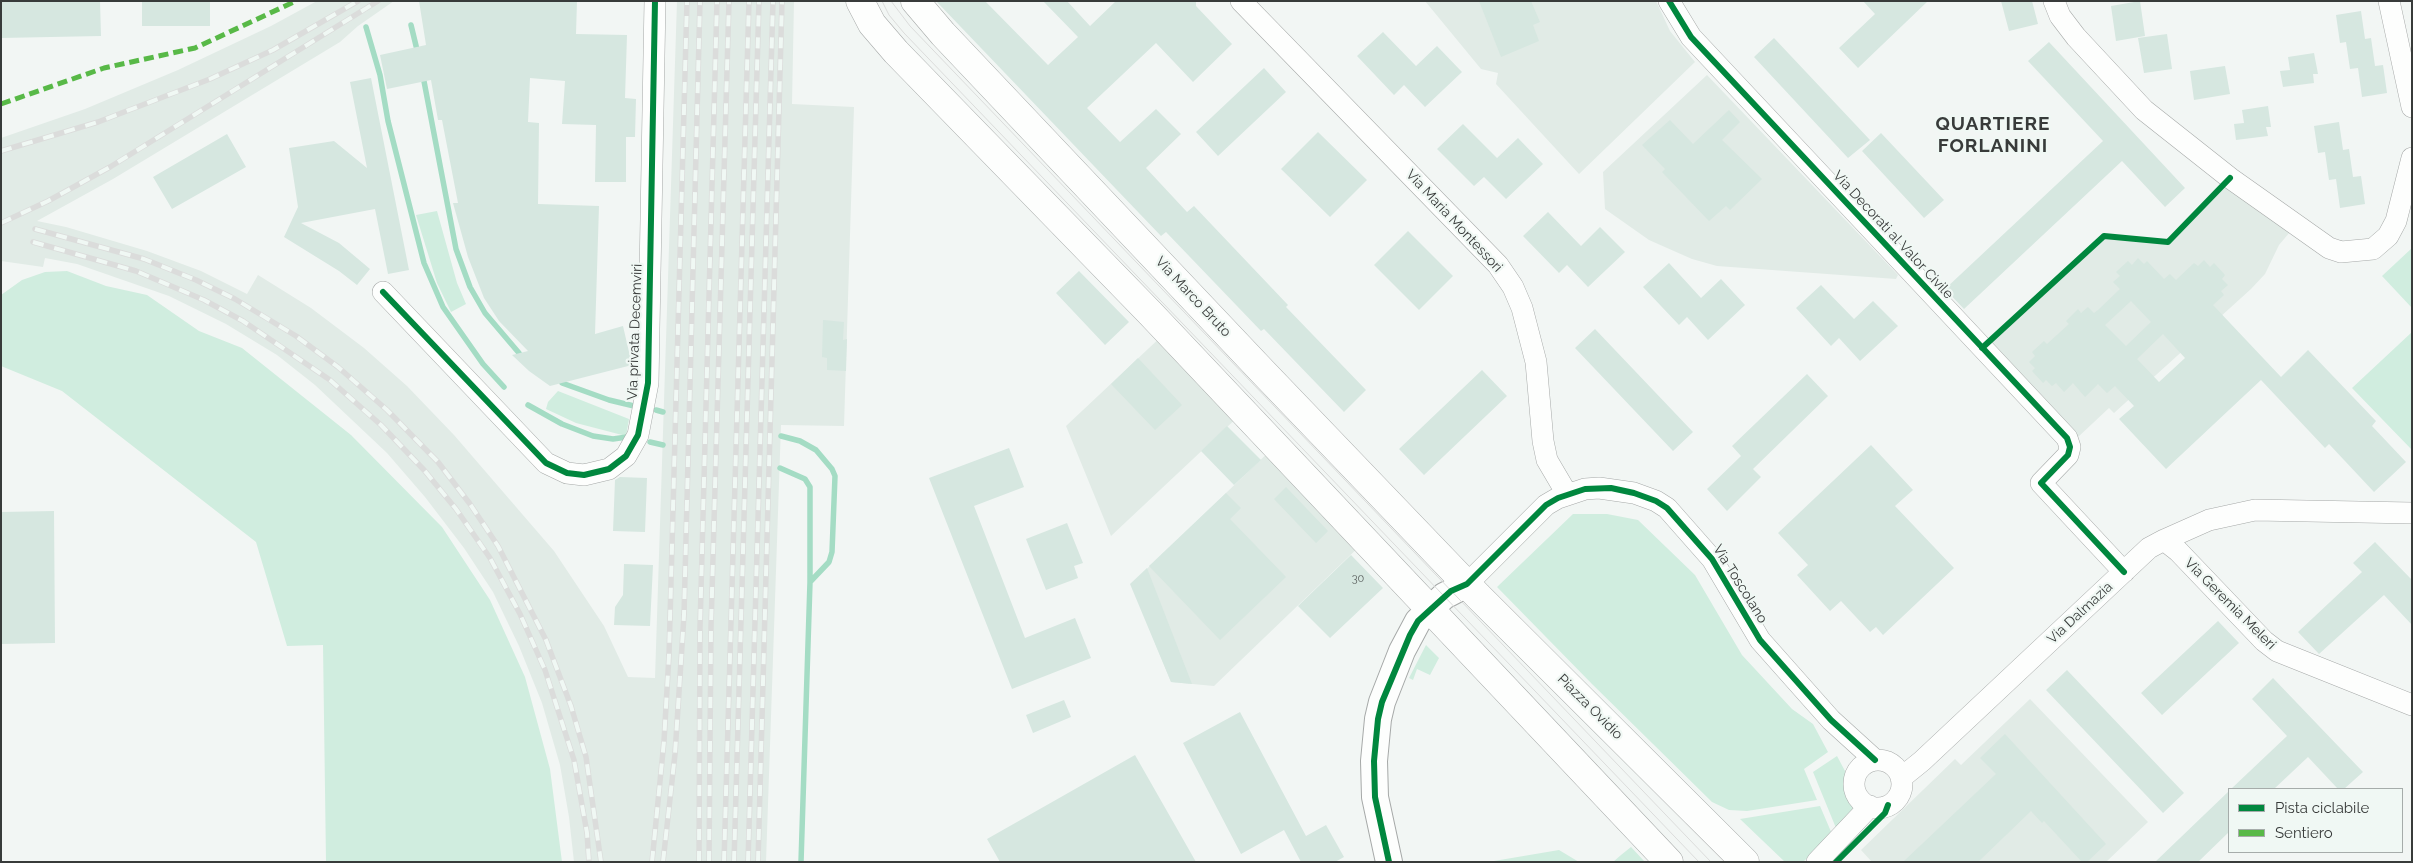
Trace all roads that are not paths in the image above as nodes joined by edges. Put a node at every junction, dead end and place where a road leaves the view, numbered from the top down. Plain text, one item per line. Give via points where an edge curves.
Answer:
1 (655, 1) edge
2 (860, 1) edge
3 (1242, 1) edge
4 (1668, 1) edge
5 (2054, 1) edge
6 (2389, 1) edge
7 (918, 5) edge
8 (2412, 107) edge
9 (2412, 158) edge
10 (383, 292) dead end
11 (1568, 494) junction
12 (2412, 513) edge
13 (2164, 540) junction
14 (2124, 572) junction
15 (1467, 584) junction
16 (1430, 610) junction
17 (2412, 705) edge
18 (1831, 720) junction
19 (1875, 760) junction
20 (1856, 774) junction
21 (1901, 778) junction
22 (1870, 806) junction
23 (1389, 862) edge
24 (1669, 862) edge
25 (1745, 862) edge
26 (1817, 862) edge

1 - 10 street, Via privata Decemviri via 648,383 638,435 626,456 609,468 584,475 567,473 546,463
2 - 16 main road via 872,24 896,52 1156,319
3 - 11 street, Via Maria Montessori via 1498,265 1522,308 1536,362 1546,460
4 - 14 street, Via Decorati al Valor Civile via 1691,37 2067,438 2068,455 2041,483
5 - 9 street via 2072,32 2133,100 2230,178 2329,248 2341,252 2373,249 2388,236 2394,228
6 - 8 street
7 - 15 main road, Via Marco Bruto
11 - 15 street, Via Toscolano via 1546,505
11 - 18 street, Via Toscolano via 1585,489 1611,488 1656,501 1667,508 1704,549 1760,640
12 - 13 street, Via Dalmazia via 2255,510 2209,520
13 - 14 street, Via Dalmazia via 2149,548
13 - 17 street, Via Geremia Meleri via 2264,641 2278,651
14 - 21 street, Via Dalmazia
15 - 16 street via 1451,591
15 - 25 main road, Piazza Ovidio
16 - 23 street via 1418,621 1402,651 1378,719 1375,797
16 - 24 main road
18 - 19 street, Via Toscolano
18 - 20 street, Via Toscolano
19 - 20 street via 1864,764
19 - 21 street, Via Toscolano via 1891,764
20 - 22 street, Via Toscolano via 1856,794
21 - 22 street via 1900,791 1894,801 1882,807
22 - 26 street

